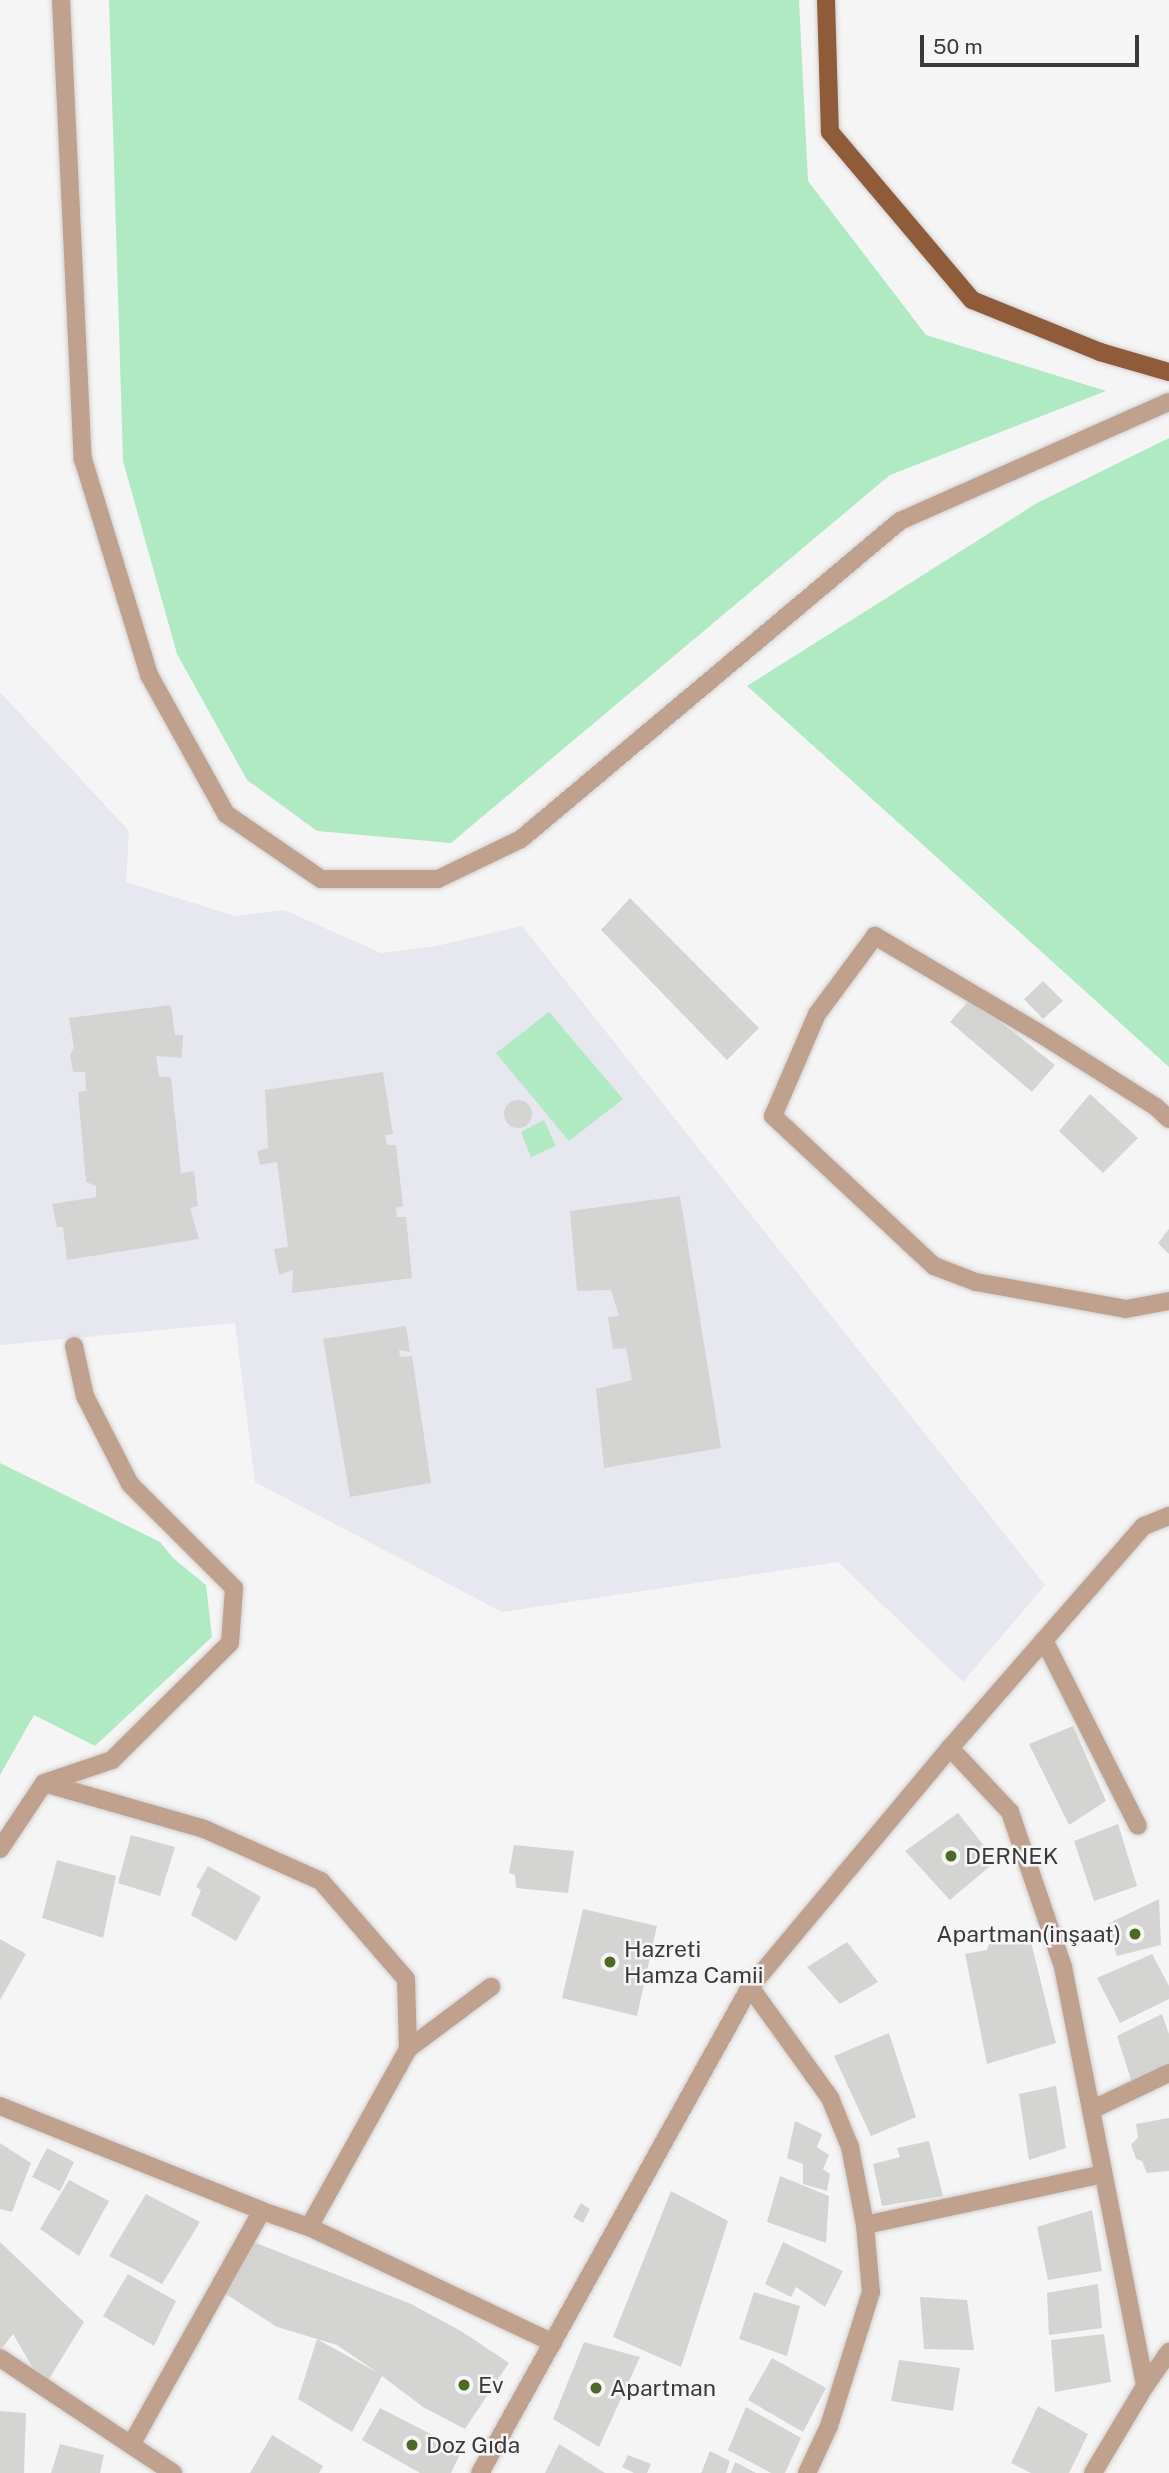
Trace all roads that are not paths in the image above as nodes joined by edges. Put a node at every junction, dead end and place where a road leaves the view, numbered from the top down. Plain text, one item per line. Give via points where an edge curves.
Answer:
1 (61, 0) edge
2 (826, 0) edge
3 (1169, 372) edge
4 (1169, 402) edge
5 (1169, 1119) edge
6 (1169, 1301) edge
7 (74, 1346) dead end
8 (1169, 1517) edge
9 (1044, 1640) junction
10 (950, 1748) junction
11 (44, 1783) junction
12 (1138, 1826) dead end
13 (0, 1849) edge
14 (491, 1987) dead end
15 (750, 1987) junction
16 (408, 2049) junction
17 (1169, 2073) edge
18 (0, 2106) edge
19 (1091, 2110) junction
20 (1103, 2174) junction
21 (262, 2211) junction
22 (865, 2225) junction
23 (309, 2227) junction
24 (552, 2343) junction
25 (1169, 2352) edge
26 (0, 2358) edge
27 (1145, 2386) junction
28 (131, 2445) junction
29 (173, 2473) edge
30 (481, 2473) edge
31 (807, 2473) edge
32 (1093, 2473) edge

1 - 4 street via 83,459 149,675 226,814 320,879 438,879 521,839 901,521
2 - 3 main road via 830,132 972,300 1100,352
5 - 6 street via 1039,1032 875,936 817,1014 773,1116 934,1266 976,1282 1126,1309
7 - 11 street via 85,1396 130,1484 234,1588 230,1643 112,1760
8 - 9 street via 1144,1526
9 - 10 street
9 - 12 street
10 - 15 street
10 - 19 street via 1010,1812 1063,1967
11 - 13 street
11 - 16 street via 204,1829 321,1881 406,1979
14 - 16 street
15 - 22 street via 830,2098 850,2147
15 - 24 street
16 - 23 street
17 - 19 street
18 - 21 street
19 - 20 street
20 - 22 street
20 - 27 street
21 - 23 street
21 - 28 street
22 - 31 street via 871,2292 829,2426
23 - 24 street
24 - 30 street
25 - 27 street
26 - 28 street
27 - 32 street
28 - 29 street

